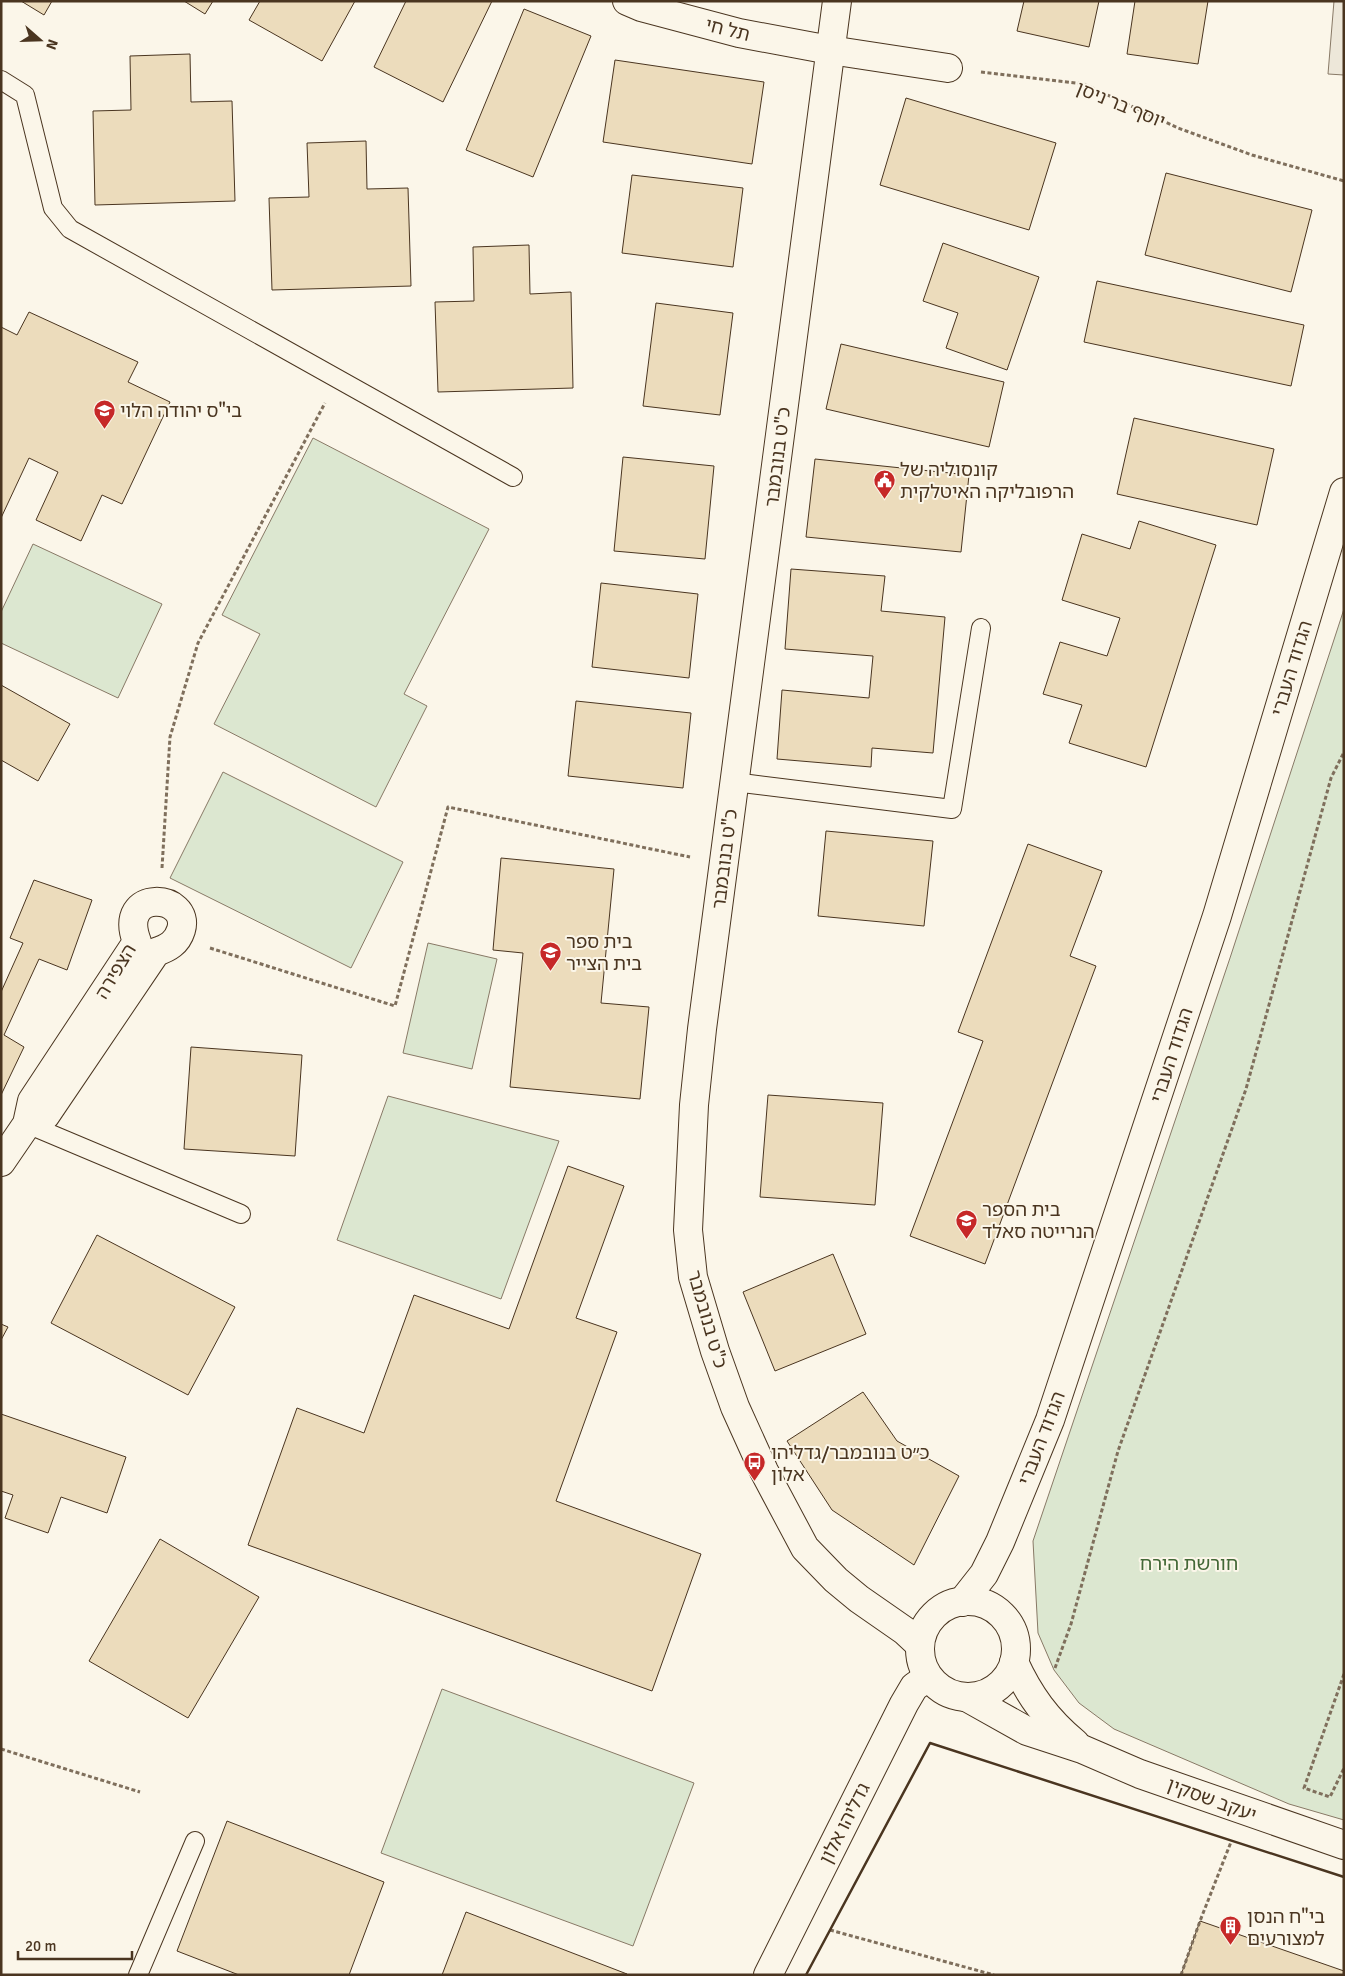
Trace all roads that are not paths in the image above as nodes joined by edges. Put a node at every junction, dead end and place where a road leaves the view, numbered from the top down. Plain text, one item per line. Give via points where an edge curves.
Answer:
1 (627, 1) edge
2 (837, 1) edge
3 (830, 50) junction
4 (948, 68) road end
5 (1, 80) edge
6 (513, 476) dead end
7 (1344, 492) edge
8 (981, 628) dead end
9 (734, 782) junction
10 (27, 1124) junction
11 (1, 1162) edge
12 (241, 1214) dead end
13 (962, 1602) junction
14 (920, 1645) junction
15 (1014, 1662) junction
16 (928, 1677) junction
17 (968, 1698) junction
18 (1082, 1749) junction
19 (195, 1842) dead end
20 (1344, 1845) edge
21 (138, 1975) edge
22 (768, 1975) edge

1 - 3 street, תל חי via 739,33
2 - 3 street, כ"ט בנובמבר
3 - 4 street
3 - 9 street, כ"ט בנובמבר
5 - 6 lane via 24,95 53,208 70,228
7 - 13 street, הגדוד העברי via 1217,916 1050,1420 1000,1542 984,1574
8 - 9 lane via 952,809
9 - 14 street, כ"ט בנובמבר via 694,1105 688,1230 693,1277 735,1407 805,1548 836,1580
10 - 10 street, הצפירה via 45,1116 156,952 178,939 182,925 178,912 168,903 153,900 140,906 133,918 137,942 32,1101
10 - 11 street, הצפירה
10 - 12 lane
13 - 14 street via 946,1606 934,1616 924,1629
13 - 15 street via 977,1602 1004,1618 1012,1631
14 - 16 street via 921,1661
15 - 17 street via 997,1687 983,1695
15 - 18 street, יעקב שסקין via 1032,1698 1045,1715
16 - 17 street via 952,1695
16 - 22 street, גדליהו אלון via 914,1687 904,1704
17 - 18 street, יעקב שסקין via 1027,1731
18 - 20 street, יעקב שסקין via 1140,1774
19 - 21 lane

